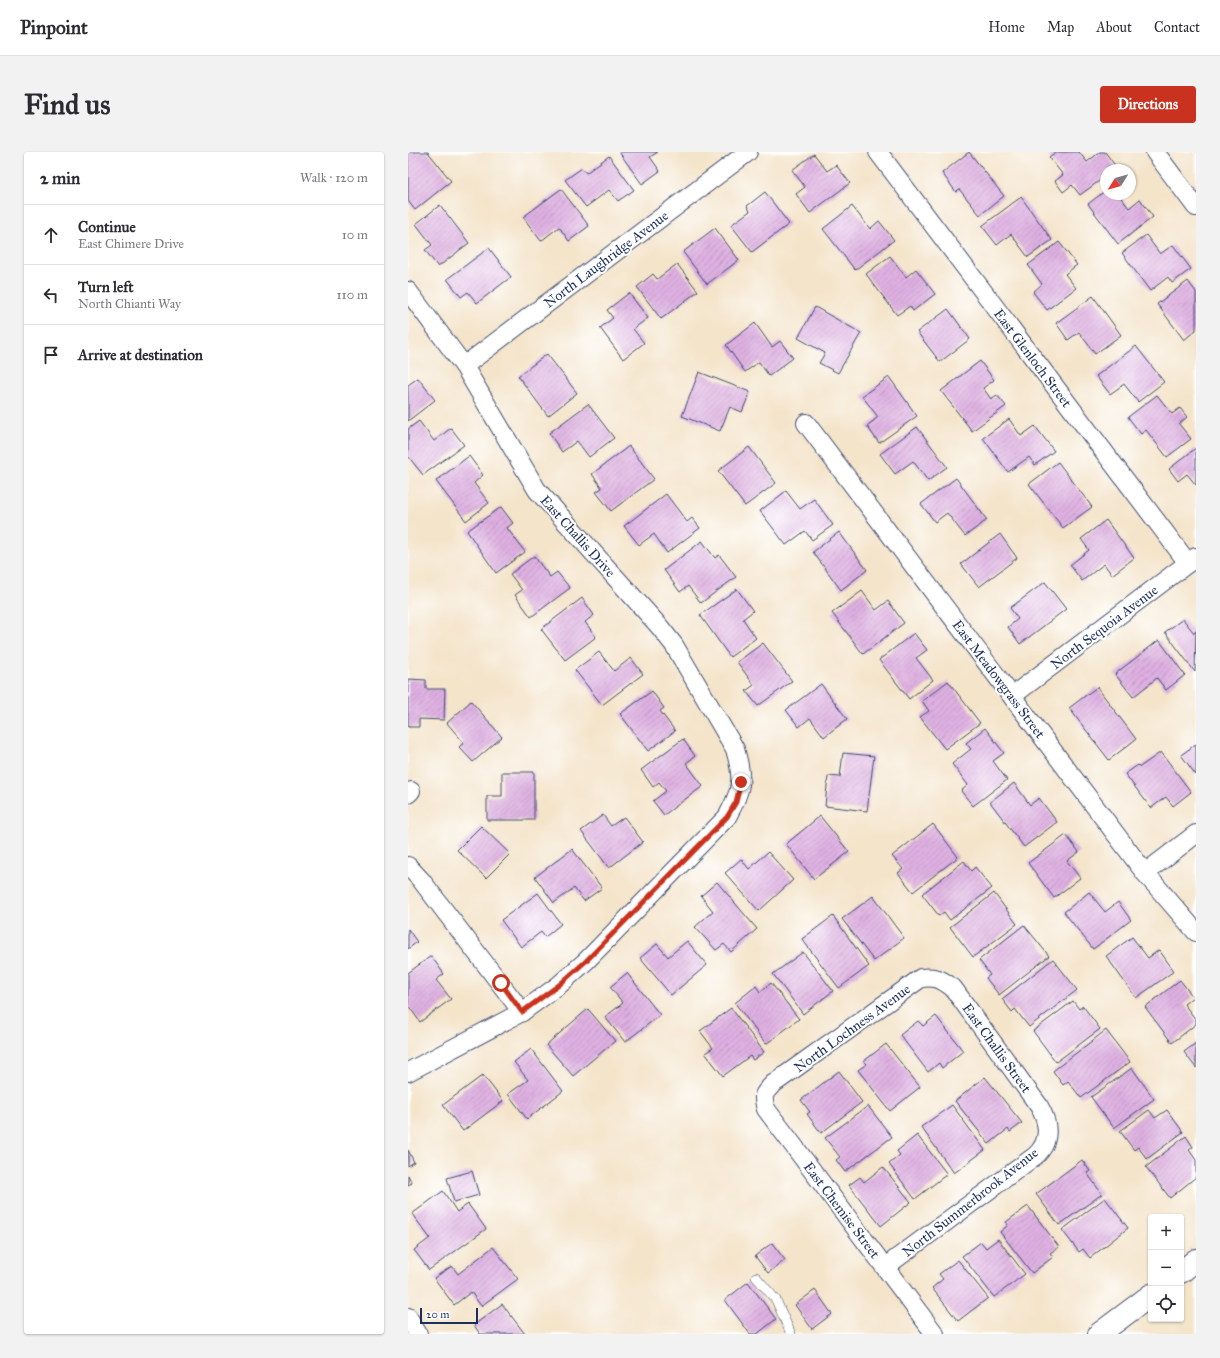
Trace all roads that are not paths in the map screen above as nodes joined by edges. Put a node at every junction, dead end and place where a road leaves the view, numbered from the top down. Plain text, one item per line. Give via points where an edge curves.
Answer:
1 (748, 152) edge
2 (878, 152) edge
3 (1155, 152) edge
4 (1196, 207) edge
5 (408, 291) edge
6 (464, 366) junction
7 (806, 423) dead end
8 (1192, 560) edge
9 (1012, 696) junction
10 (1196, 834) edge
11 (408, 866) edge
12 (1145, 873) junction
13 (1196, 932) edge
14 (932, 977) joint
15 (522, 1012) junction
16 (408, 1072) edge
17 (774, 1084) joint
18 (1048, 1131) joint
19 (1196, 1260) edge
20 (885, 1267) junction
21 (1184, 1270) edge
22 (756, 1277) dead end
23 (1148, 1297) edge
24 (408, 1317) edge
25 (418, 1334) edge
26 (792, 1334) edge
27 (935, 1334) edge
28 (1100, 1334) edge

1 - 6 street, North Laughridge Avenue
2 - 8 street, East Glenloch Street
3 - 4 street
5 - 6 street, East Challis Drive
6 - 15 street, East Challis Drive via 537,490 674,645 735,749 740,765 741,782 736,802 727,817 586,961
7 - 9 street, East Meadowgrass Street
8 - 9 street, North Sequoia Avenue
9 - 12 street, East Meadowgrass Street
10 - 12 street
11 - 15 street
12 - 13 street, East Meadowgrass Street
14 - 17 street, North Lochness Avenue via 921,978
14 - 18 street, East Challis Street via 943,980 952,988 1040,1106
15 - 16 street, East Challis Drive
17 - 20 street, East Chemise Street via 763,1098 766,1109
18 - 20 street, North Summerbrook Avenue via 1035,1156
19 - 21 main road
20 - 27 street, East Chemise Street
22 - 26 lane via 776,1300
23 - 28 main road
24 - 25 street

